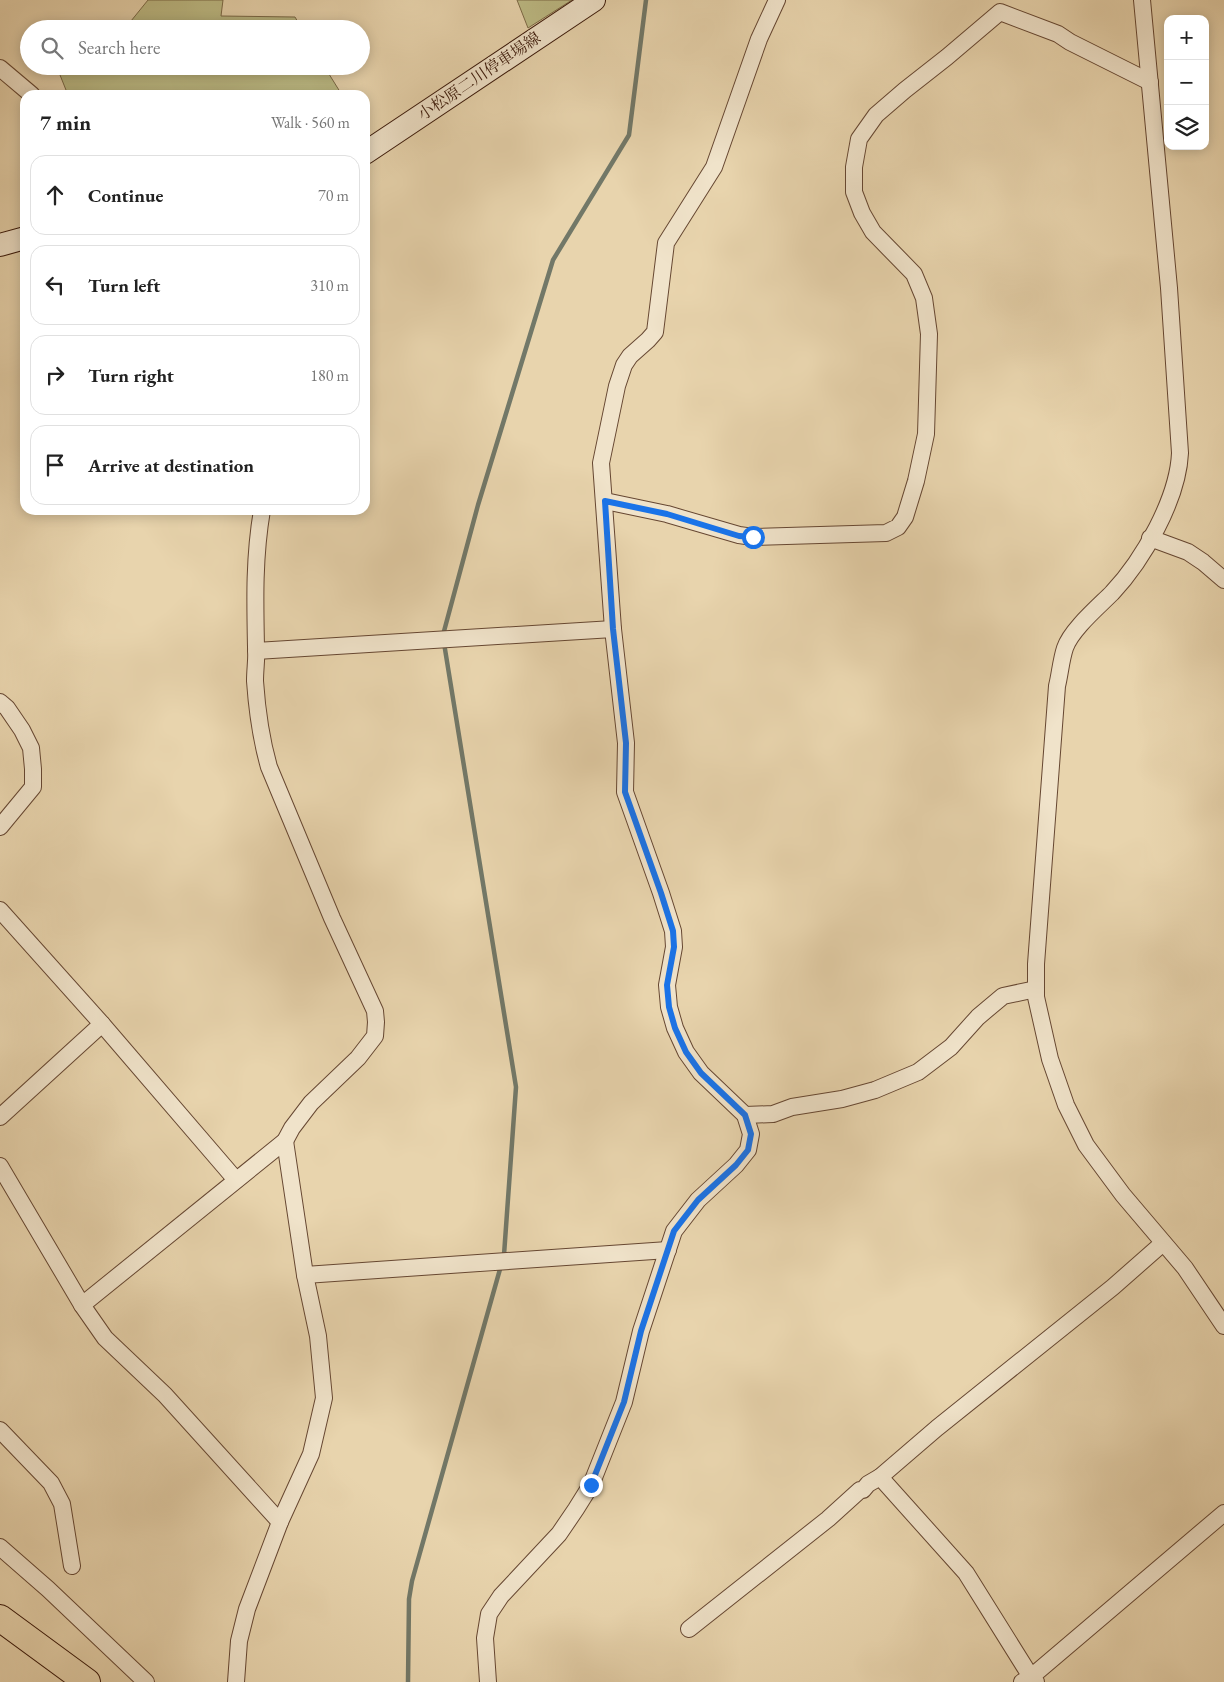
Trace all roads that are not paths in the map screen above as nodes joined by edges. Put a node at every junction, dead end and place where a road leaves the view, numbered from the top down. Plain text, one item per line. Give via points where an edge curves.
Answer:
1 (594, 0) edge
2 (777, 0) edge
3 (1142, 0) edge
4 (0, 68) edge
5 (1150, 82) junction
6 (26, 90) edge
7 (370, 150) edge
8 (20, 239) edge
9 (0, 245) edge
10 (605, 501) junction
11 (261, 515) edge
12 (1150, 538) junction
13 (1224, 580) edge
14 (613, 629) junction
15 (256, 651) junction
16 (0, 702) edge
17 (0, 827) edge
18 (0, 910) edge
19 (1036, 988) junction
20 (102, 1024) junction
21 (745, 1115) junction
22 (0, 1117) edge
23 (285, 1141) junction
24 (0, 1166) edge
25 (236, 1180) junction
26 (1163, 1243) junction
27 (668, 1250) junction
28 (305, 1275) junction
29 (82, 1305) junction
30 (1224, 1326) edge
31 (0, 1430) edge
32 (880, 1477) junction
33 (1224, 1513) edge
34 (280, 1522) junction
35 (0, 1547) edge
36 (72, 1566) dead end
37 (0, 1618) edge
38 (689, 1629) dead end
39 (0, 1632) edge
40 (1030, 1680) edge
41 (57, 1682) edge
42 (87, 1682) edge
43 (146, 1682) edge
44 (236, 1682) edge
45 (488, 1682) edge

1 - 7 main road, 小松原二川停車場線
2 - 10 street via 759,39 714,167 666,243 655,332 624,365 601,463
3 - 5 street
4 - 6 street
5 - 10 street via 1058,34 1000,12 883,109 860,139 854,167 854,192 873,232 914,274 924,298 929,334 926,434 916,481 905,517 898,527 886,533 739,536 667,514
5 - 12 street via 1180,453 1175,485
8 - 9 main road
10 - 14 street
11 - 15 street via 254,578
12 - 13 street via 1188,552
12 - 19 street via 1116,589 1065,647 1057,686
14 - 15 street
14 - 21 street via 626,743 625,792 673,931 674,947 667,985 669,1007 686,1052 701,1073
15 - 23 street via 255,679 268,767 375,1011 376,1022 375,1036 358,1058 311,1103
16 - 17 street via 22,730 31,748 34,769 33,787
18 - 20 street
19 - 21 street via 1003,996 978,1017 951,1047 918,1072 875,1090 842,1099 792,1106 773,1114
19 - 26 street via 1050,1059 1066,1105 1086,1145
20 - 22 street
20 - 25 street
21 - 27 street via 751,1134 748,1150 698,1200 674,1231
23 - 25 street
23 - 28 street
24 - 29 street
25 - 29 street
26 - 30 street via 1185,1268
26 - 32 street
27 - 28 street
27 - 45 street via 641,1331 624,1402 591,1485 559,1534 501,1596 489,1614 485,1638
28 - 34 street via 318,1336 324,1398 311,1454
29 - 34 street via 105,1338 165,1395
31 - 36 street via 51,1483 62,1504
32 - 38 street
32 - 40 street via 966,1573
33 - 40 street
34 - 44 street via 247,1609 239,1641
35 - 43 street
37 - 42 highway
39 - 41 highway

